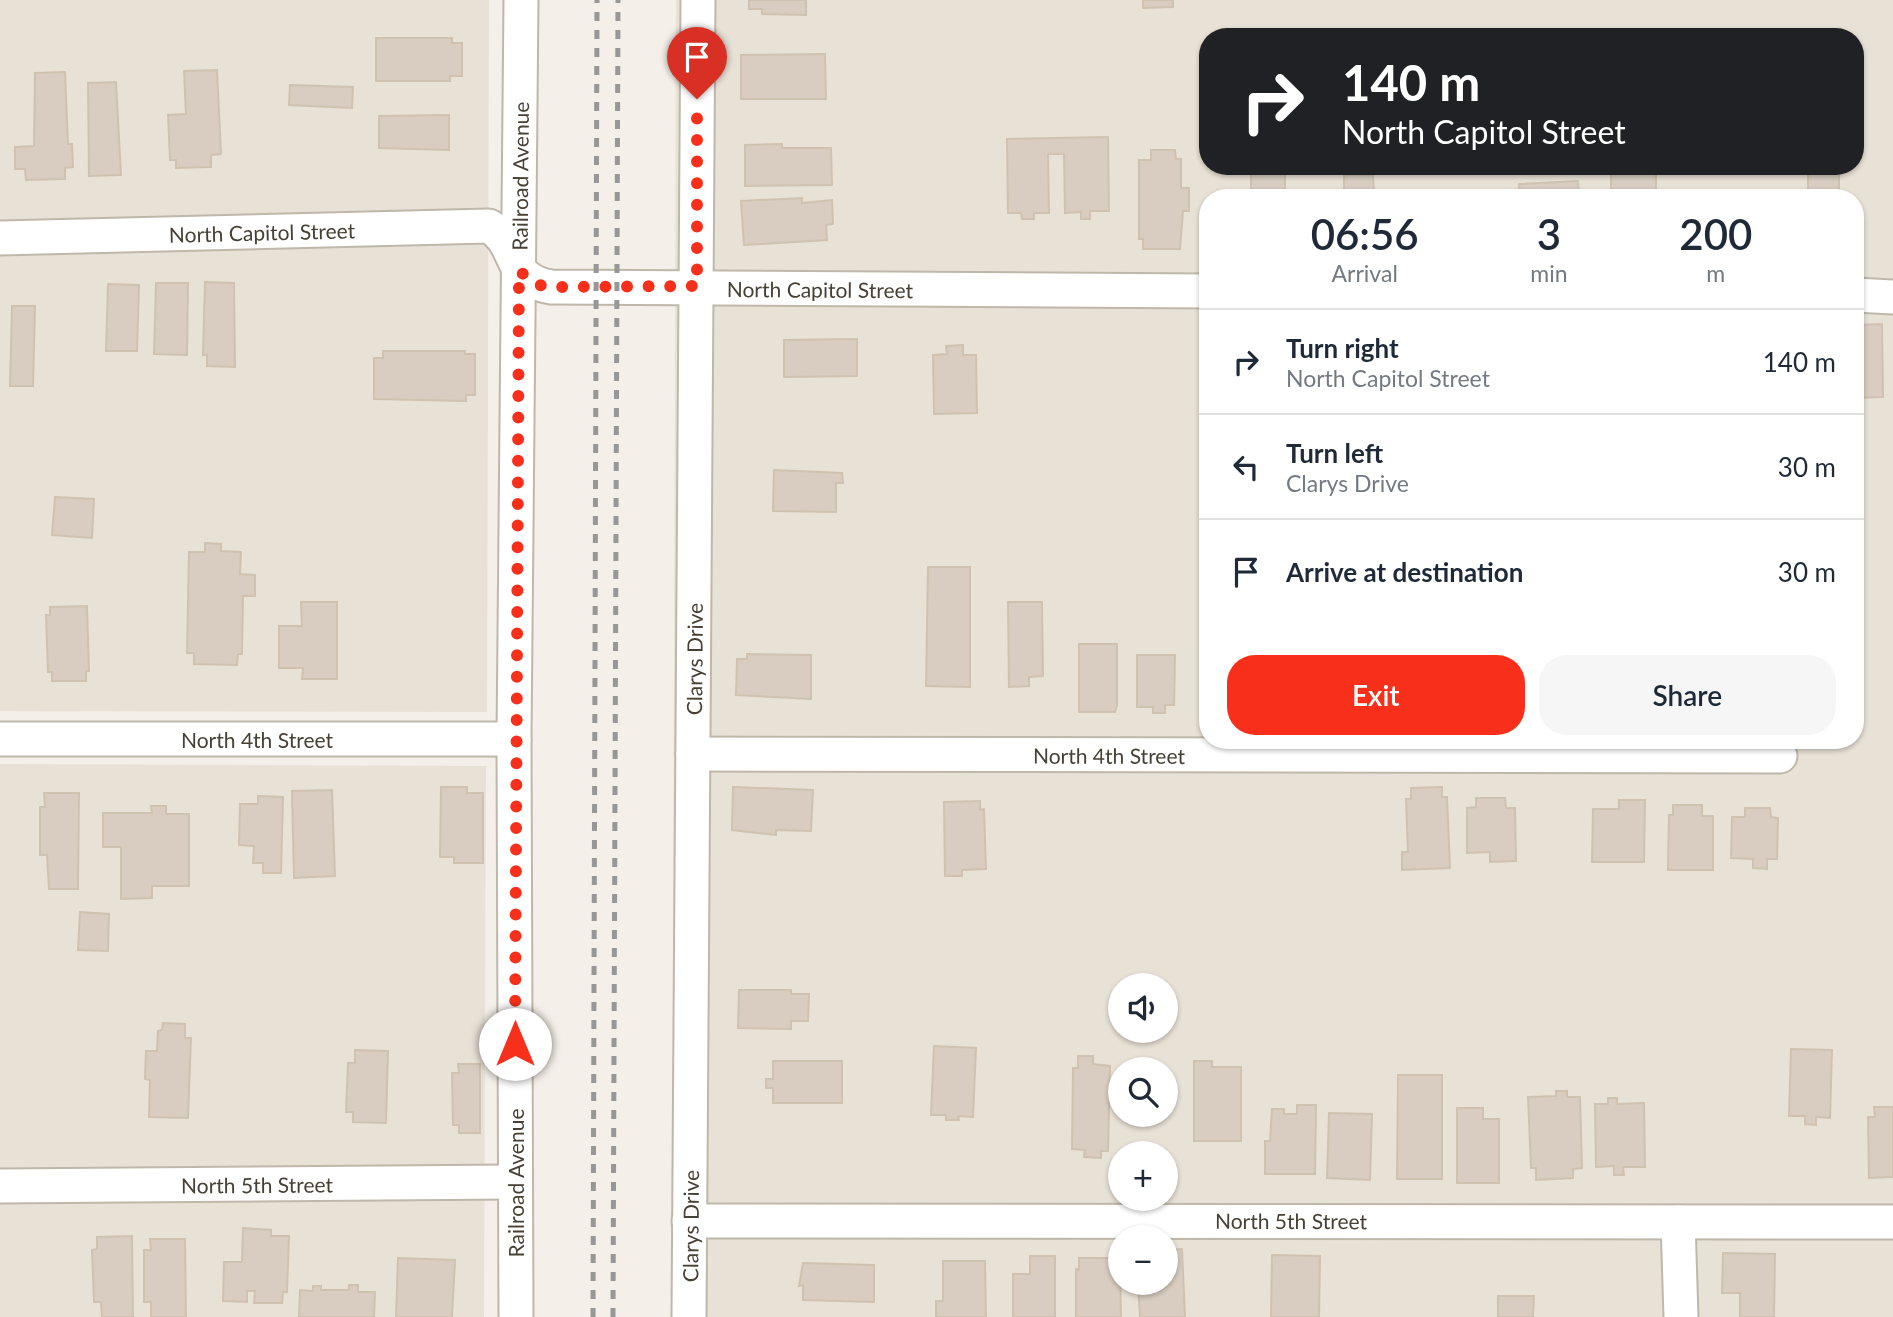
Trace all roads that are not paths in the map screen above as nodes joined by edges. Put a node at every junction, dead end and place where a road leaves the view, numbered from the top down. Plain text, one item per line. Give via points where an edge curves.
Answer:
1 (521, 0) edge
2 (698, 0) edge
3 (0, 238) edge
4 (519, 271) junction
5 (697, 286) junction
6 (1199, 291) edge
7 (1864, 295) edge
8 (1893, 297) edge
9 (0, 739) edge
10 (514, 739) junction
11 (692, 754) junction
12 (1780, 756) dead end
13 (515, 1182) junction
14 (0, 1186) edge
15 (689, 1221) junction
16 (1678, 1222) junction
17 (1893, 1222) edge
18 (516, 1317) edge
19 (689, 1317) edge
20 (1681, 1317) edge

1 - 4 street, Railroad Avenue
2 - 5 street, Clarys Drive
3 - 4 street, North Capitol Street via 489,226 501,233
4 - 5 street, North Capitol Street via 539,285 551,287
4 - 10 street, Railroad Avenue
5 - 6 street, North Capitol Street
5 - 11 street, Clarys Drive
7 - 8 street
9 - 10 street, North 4th Street
10 - 13 street, Railroad Avenue
11 - 12 street, North 4th Street
11 - 15 street, Clarys Drive
13 - 14 street, North 5th Street
13 - 18 street, Railroad Avenue
15 - 16 street, North 5th Street
15 - 19 street, Clarys Drive
16 - 17 street, North 5th Street
16 - 20 street

